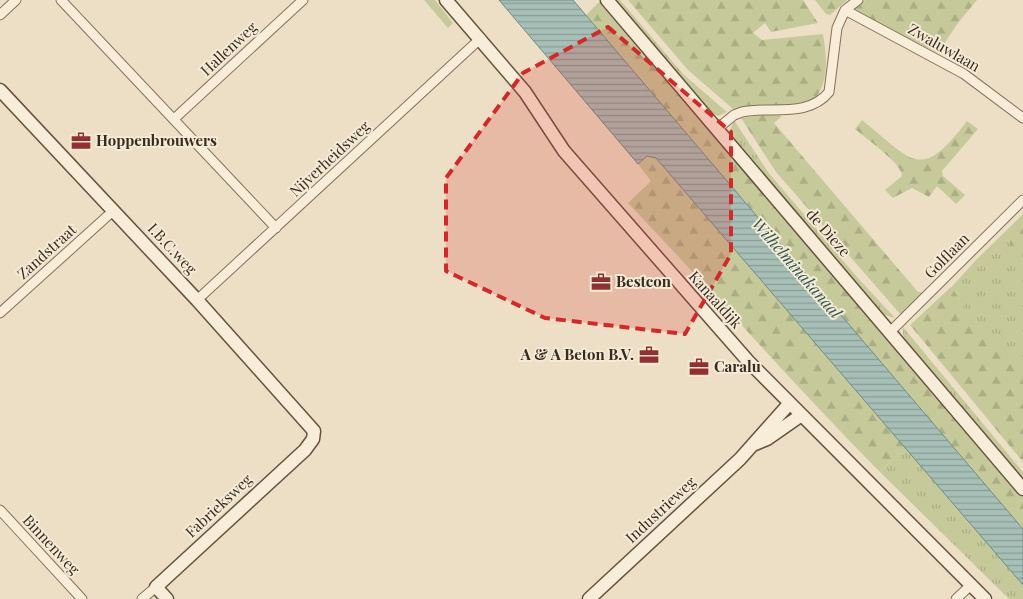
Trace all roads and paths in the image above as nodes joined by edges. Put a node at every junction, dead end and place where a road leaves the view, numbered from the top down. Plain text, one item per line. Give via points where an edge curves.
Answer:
1 (16, 0) edge
2 (61, 0) edge
3 (303, 0) edge
4 (446, 0) edge
5 (607, 0) edge
6 (858, 0) edge
7 (845, 10) junction
8 (0, 15) edge
9 (481, 38) junction
10 (0, 90) edge
11 (1023, 118) edge
12 (174, 119) junction
13 (717, 129) junction
14 (1023, 200) edge
15 (113, 211) junction
16 (276, 228) junction
17 (197, 300) junction
18 (0, 313) edge
19 (891, 331) junction
20 (789, 404) junction
21 (800, 416) junction
22 (314, 435) joint
23 (755, 444) junction
24 (1023, 489) edge
25 (0, 510) edge
26 (972, 584) junction
27 (156, 587) junction
28 (82, 599) edge
29 (142, 599) edge
30 (167, 599) edge
31 (589, 599) edge
32 (956, 599) edge
33 (985, 599) edge

1 - 8 street
2 - 12 street
3 - 12 street, Hallenweg
4 - 9 street, Kanaaldijk
5 - 13 street, de Dieze
6 - 7 street
7 - 11 street, Zwaluwlaan via 964,74
7 - 13 street via 836,28 829,92 822,100 805,108 742,112
9 - 16 street, Nijverheidsweg
9 - 20 street, Kanaaldijk via 525,92 564,150 696,304
10 - 15 street, I.B.C.weg
12 - 16 street
13 - 19 street, de Dieze
14 - 19 street, Golflaan
15 - 17 street, I.B.C.weg
15 - 18 street, Zandstraat
16 - 17 street, Nijverheidsweg
17 - 22 street, I.B.C.weg via 308,423
19 - 24 street, de Dieze
20 - 21 street, Kanaaldijk
20 - 23 street, Industrieweg via 760,434
21 - 23 street, Industrieweg
21 - 26 street, Kanaaldijk
22 - 27 street, Fabrieksweg via 305,450
23 - 31 street, Industrieweg
25 - 28 street, Binnenweg
26 - 32 street
26 - 33 street, Kanaaldijk
27 - 29 street, Fabrieksweg
27 - 30 street

